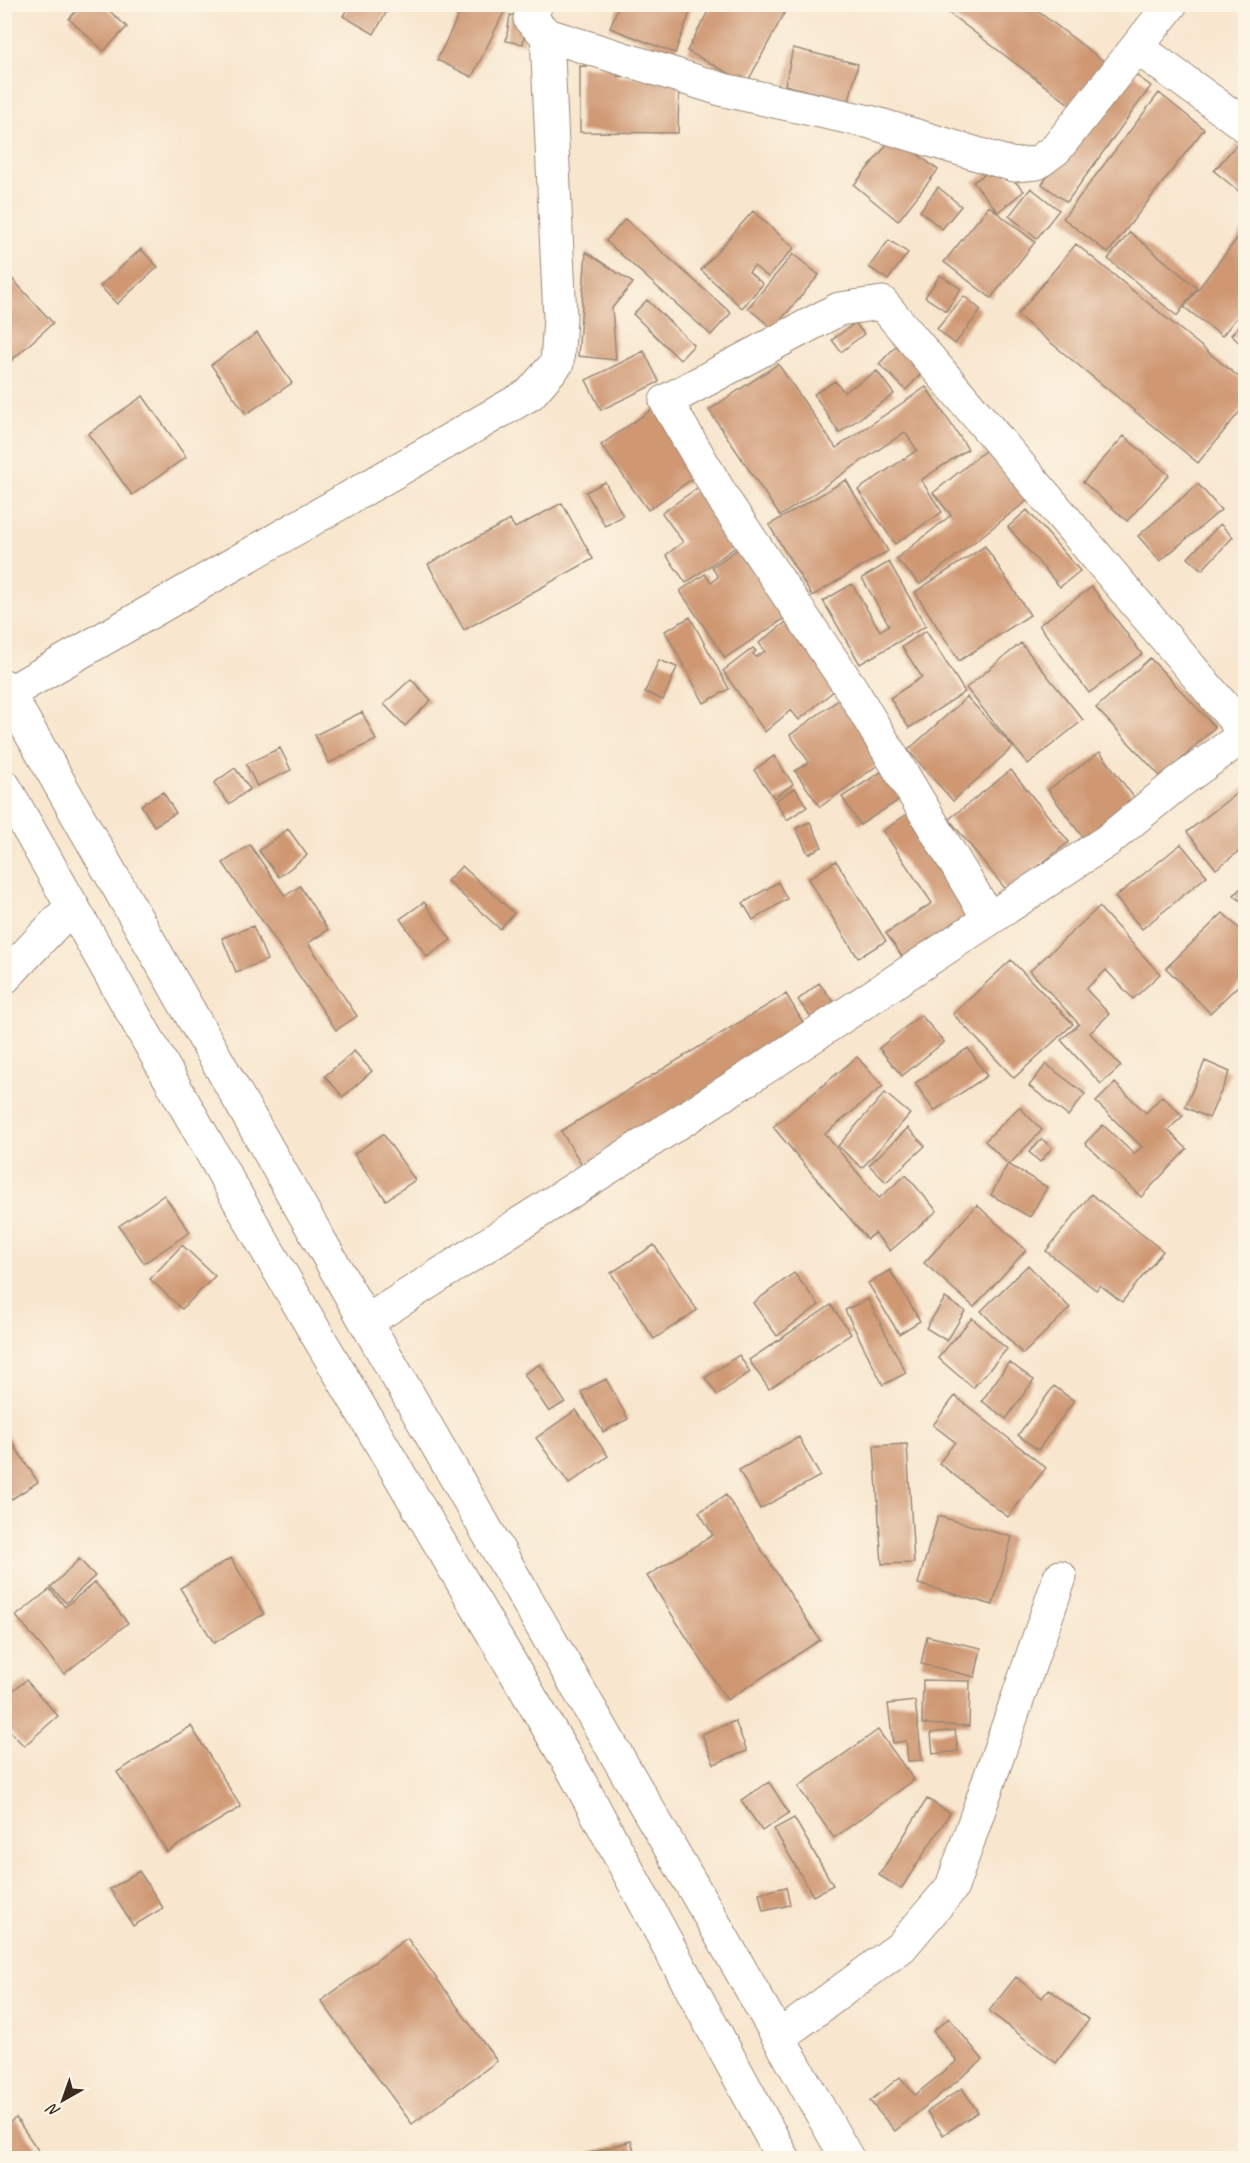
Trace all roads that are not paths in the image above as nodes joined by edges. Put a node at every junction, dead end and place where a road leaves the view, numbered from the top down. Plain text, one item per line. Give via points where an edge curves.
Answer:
1 (1171, 4) edge
2 (533, 16) edge
3 (1138, 48) junction
4 (1245, 126) edge
5 (7, 689) edge
6 (1245, 734) edge
7 (4, 786) edge
8 (72, 906) junction
9 (989, 919) junction
10 (4, 978) edge
11 (366, 1322) junction
12 (1060, 1577) dead end
13 (779, 2037) junction
14 (783, 2158) edge
15 (847, 2158) edge

1 - 3 main road
2 - 3 main road via 724,90 870,122 1014,165 1037,163 1056,149
2 - 5 main road via 560,318 557,363 530,394
3 - 4 main road
5 - 11 main road
6 - 9 main road via 1107,841
6 - 9 main road via 882,303 839,309 666,401 726,503 852,690
7 - 8 main road
8 - 10 main road
8 - 14 main road via 266,1248 575,1773
9 - 11 main road via 772,1063
11 - 13 main road
12 - 13 main road via 952,1887 901,1947
13 - 15 main road

